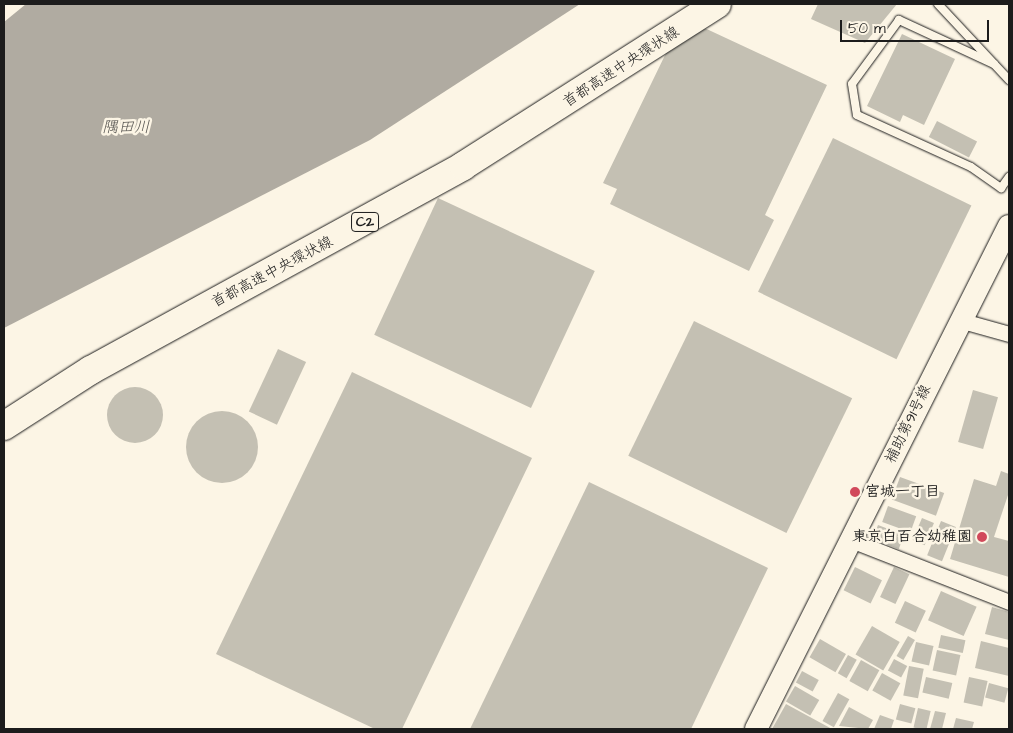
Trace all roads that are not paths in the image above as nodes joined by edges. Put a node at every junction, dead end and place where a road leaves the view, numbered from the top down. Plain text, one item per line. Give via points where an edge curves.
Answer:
1 (702, 4) edge
2 (717, 4) edge
3 (938, 4) edge
4 (994, 64) junction
5 (1009, 80) edge
6 (1009, 177) edge
7 (1009, 226) edge
8 (959, 320) junction
9 (1009, 334) edge
10 (4, 416) edge
11 (4, 426) edge
12 (851, 540) junction
13 (1009, 602) edge
14 (756, 729) edge

1 - 10 highway, 首都高速中央環状線 / C2 via 459,159 162,320
2 - 11 highway, 首都高速中央環状線 / C2 via 463,166 91,370
3 - 4 lane
4 - 5 lane
4 - 6 lane via 899,20 852,84 857,115 971,167 1001,188
7 - 8 street, 補助第91号線
8 - 9 street
8 - 12 street, 補助第91号線
12 - 13 street
12 - 14 street, 補助第91号線

